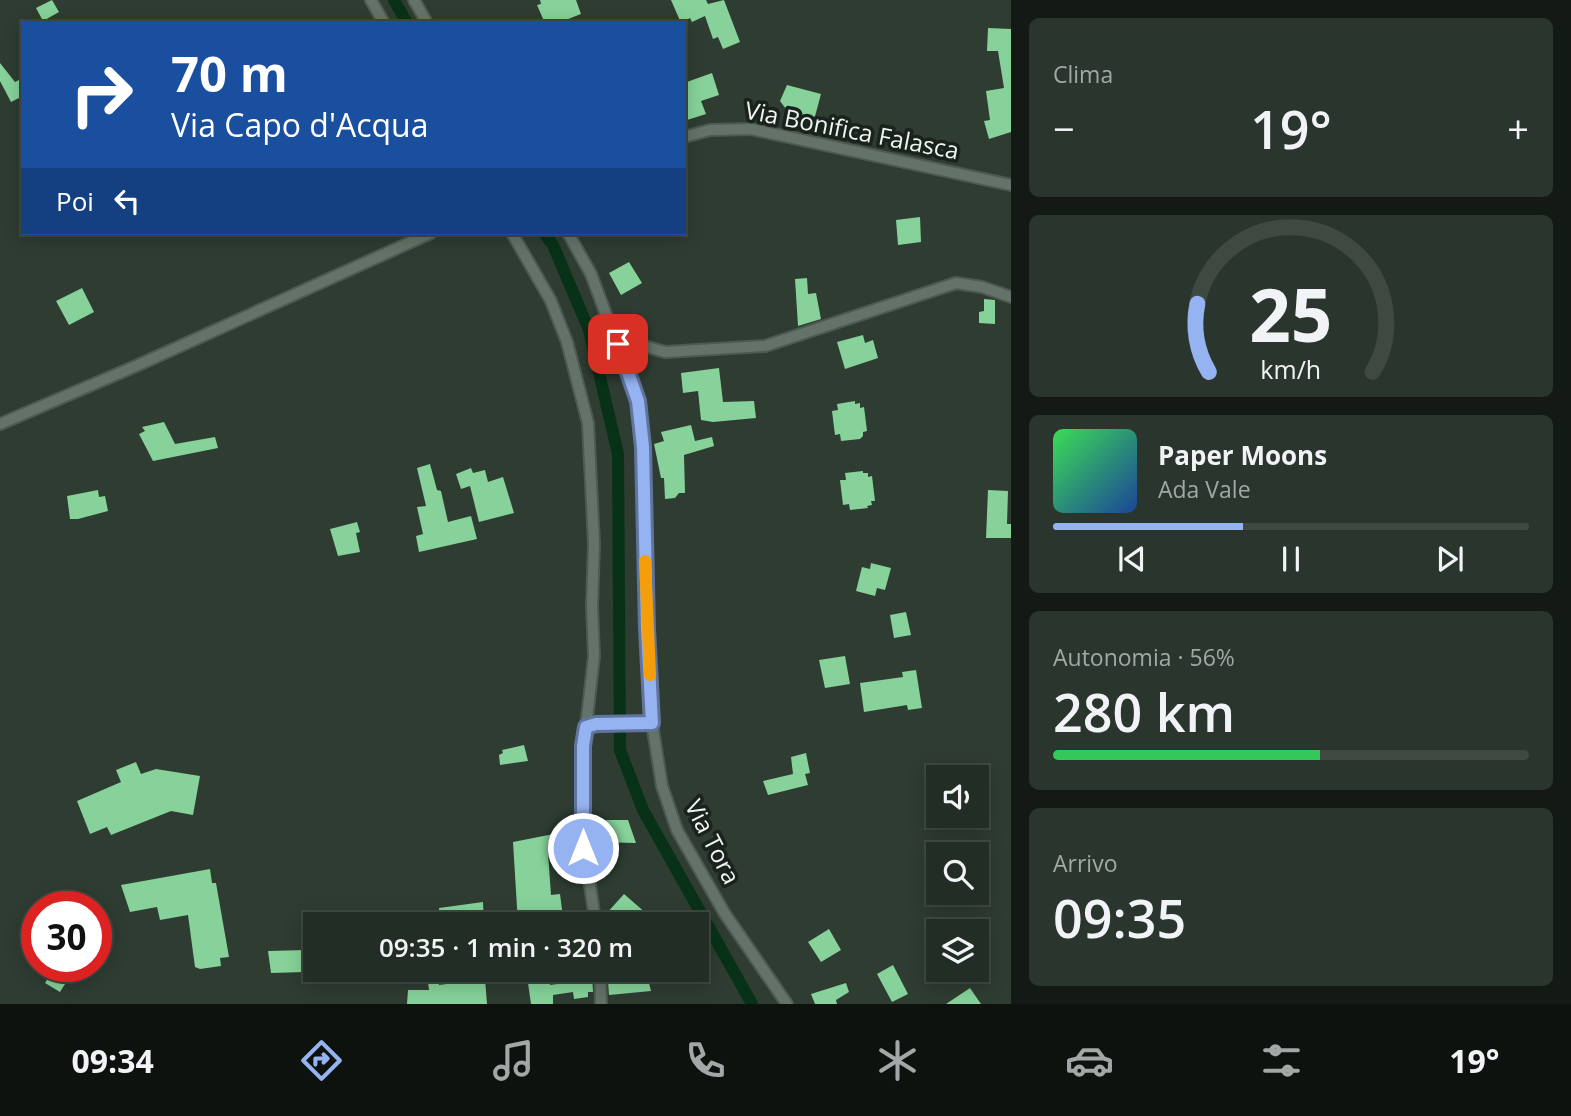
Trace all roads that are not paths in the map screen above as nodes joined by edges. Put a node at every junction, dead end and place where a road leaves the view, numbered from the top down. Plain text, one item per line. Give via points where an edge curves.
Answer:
1 (371, 0) edge
2 (415, 0) edge
3 (383, 21) edge
4 (426, 21) edge
5 (686, 136) edge
6 (1011, 185) edge
7 (427, 235) edge
8 (513, 235) edge
9 (569, 235) edge
10 (1011, 297) edge
11 (616, 338) junction
12 (0, 424) edge
13 (649, 723) junction
14 (591, 725) junction
15 (594, 912) edge
16 (600, 982) edge
17 (600, 1004) edge
18 (788, 1004) edge

1 - 3 street
2 - 4 street
5 - 6 street, Via Bonifica Falasca via 710,130 751,129
7 - 12 street
8 - 14 street via 551,301 568,342 588,423 594,544
9 - 11 street, Via Tora via 591,274
10 - 11 street via 956,284 765,346 665,352
11 - 13 street, Via Tora via 638,401 643,447
13 - 14 street
13 - 18 street, Via Tora via 677,830 725,914
14 - 15 street via 583,746 583,848
16 - 17 street

